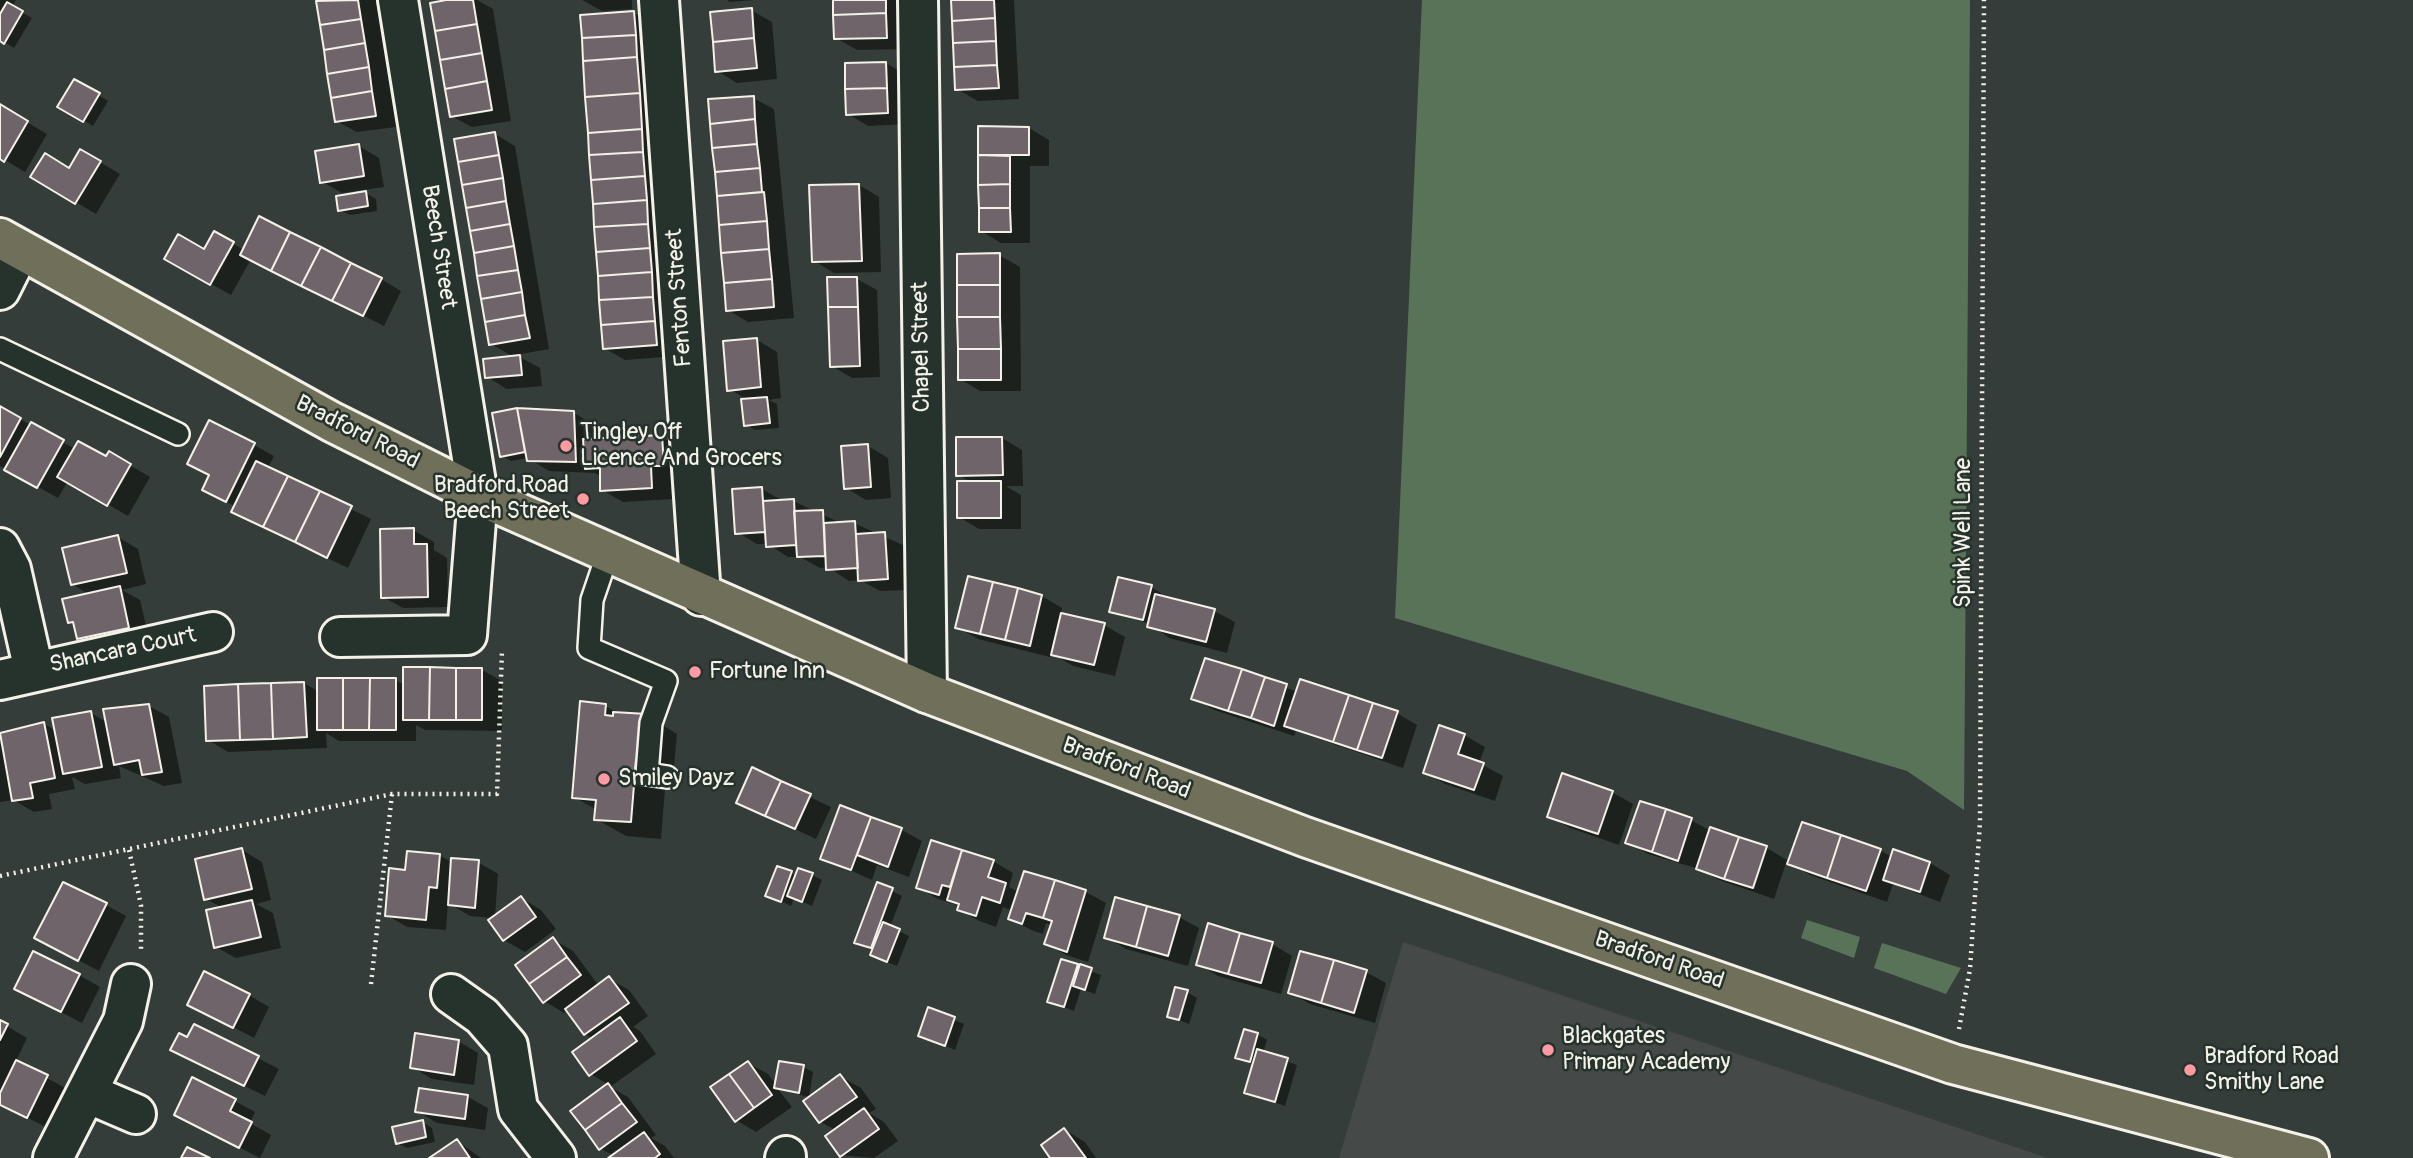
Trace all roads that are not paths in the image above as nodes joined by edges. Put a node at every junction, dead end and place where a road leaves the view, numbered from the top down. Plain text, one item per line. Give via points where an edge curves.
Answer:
1 (398, 0) edge
2 (659, 0) edge
3 (918, 0) edge
4 (10, 244) edge
5 (0, 290) edge
6 (0, 349) edge
7 (178, 434) dead end
8 (478, 495) junction
9 (0, 548) edge
10 (608, 553) junction
11 (701, 596) junction
12 (213, 632) dead end
13 (340, 637) dead end
14 (17, 676) edge
15 (927, 694) junction
16 (667, 776) dead end
17 (131, 984) road end
18 (451, 994) dead end
19 (87, 1093) junction
20 (136, 1114) dead end
21 (53, 1158) edge
22 (556, 1158) edge
23 (2309, 1158) edge

1 - 8 street, Beech Street
2 - 11 street, Fenton Street
3 - 15 street, Chapel Street
4 - 5 street
4 - 8 main road, Bradford Road via 332,422
6 - 7 lane
8 - 10 main road, Bradford Road
8 - 13 street, Beech Street via 467,635
9 - 14 street, Shancara Court via 11,569
10 - 11 main road, Bradford Road
10 - 16 lane via 592,600 589,648 666,681 651,723 647,774
11 - 15 main road, Bradford Road
12 - 14 street, Shancara Court
15 - 23 main road, Bradford Road via 1305,837 1953,1064
17 - 19 street via 123,1021
18 - 22 street via 482,1016 508,1046 518,1109
19 - 20 street
19 - 21 street

